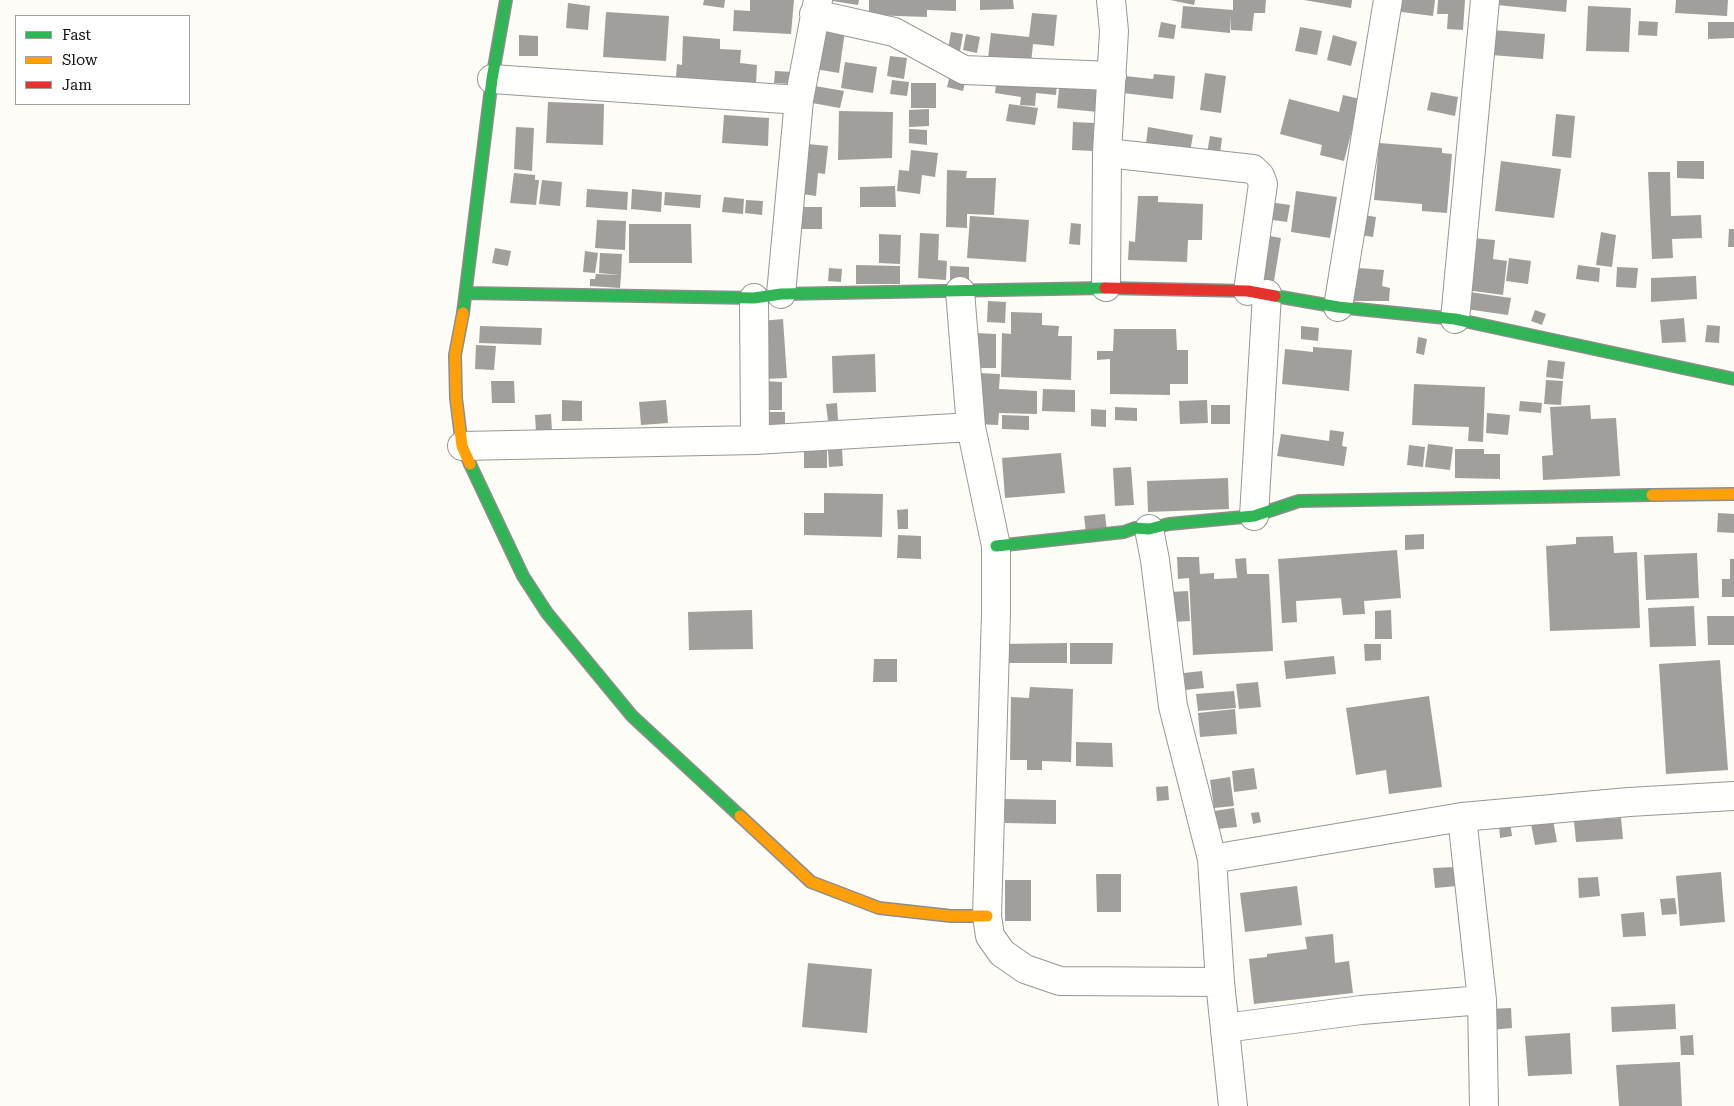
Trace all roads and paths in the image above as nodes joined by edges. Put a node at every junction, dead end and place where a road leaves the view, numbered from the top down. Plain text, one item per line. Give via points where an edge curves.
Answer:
1 (506, 0) edge
2 (1111, 0) edge
3 (1388, 0) edge
4 (1485, 0) edge
5 (816, 7) edge
6 (1112, 76) junction
7 (492, 79) junction
8 (799, 100) junction
9 (1107, 153) junction
10 (1106, 287) junction
11 (960, 291) junction
12 (1258, 292) junction
13 (467, 293) junction
14 (781, 294) junction
15 (754, 298) junction
16 (1338, 306) junction
17 (1455, 319) junction
18 (1734, 379) edge
19 (971, 427) junction
20 (755, 440) junction
21 (462, 446) junction
22 (1734, 494) edge
23 (1254, 516) junction
24 (1149, 529) junction
25 (996, 546) junction
26 (1734, 796) edge
27 (1462, 817) junction
28 (1212, 859) junction
29 (987, 916) junction
30 (1220, 982) junction
31 (1482, 1000) junction
32 (1225, 1028) junction
33 (1233, 1106) edge
34 (1484, 1106) edge

1 - 7 street
2 - 6 street via 1114,31
3 - 16 street
4 - 17 street
5 - 6 street via 894,32 964,70
5 - 8 street
6 - 9 street
7 - 8 street
7 - 13 street
8 - 14 street
9 - 10 street
9 - 12 street via 1253,169 1263,184
10 - 11 street
10 - 12 street
11 - 14 street
11 - 19 street
12 - 16 street
12 - 23 street
13 - 15 street
13 - 21 street via 455,355
14 - 15 street
15 - 20 street
16 - 17 street
17 - 18 street
19 - 20 street
19 - 25 street
20 - 21 street
21 - 29 street via 523,576 547,613 632,716 812,882 879,908 951,916
22 - 23 street via 1299,501
23 - 24 street via 1169,524
24 - 25 street via 1135,528 1124,532
24 - 28 street via 1173,706
25 - 29 street
26 - 27 street
27 - 28 street
27 - 31 street
28 - 30 street
29 - 30 street via 990,936 1002,953 1025,969 1060,982
30 - 32 street
31 - 32 street via 1361,1010
31 - 34 street
32 - 33 street

